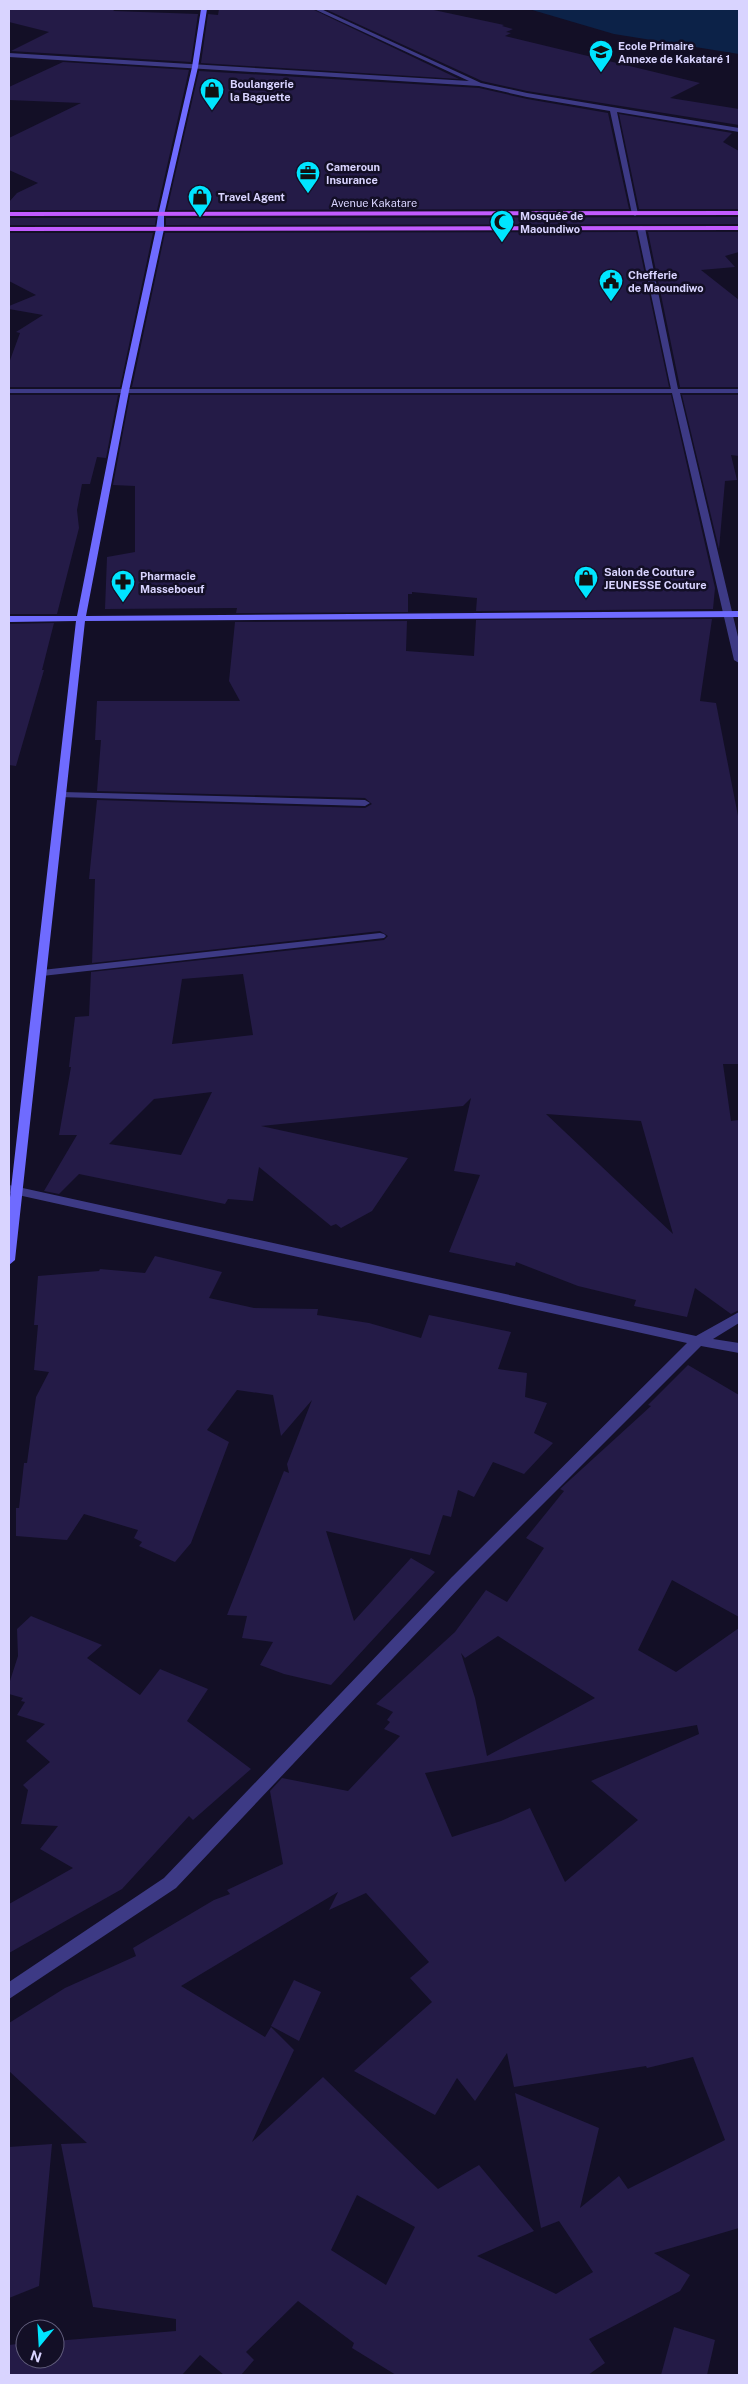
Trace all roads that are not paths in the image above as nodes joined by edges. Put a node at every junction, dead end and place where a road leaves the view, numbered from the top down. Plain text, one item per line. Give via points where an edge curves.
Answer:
1 (204, 9) edge
2 (317, 9) edge
3 (9, 55) edge
4 (195, 67) junction
5 (479, 84) junction
6 (613, 110) junction
7 (739, 130) edge
8 (739, 213) edge
9 (9, 214) edge
10 (635, 214) junction
11 (161, 215) junction
12 (640, 228) junction
13 (739, 228) edge
14 (9, 229) edge
15 (160, 229) junction
16 (9, 391) edge
17 (125, 391) junction
18 (675, 391) junction
19 (739, 392) edge
20 (729, 614) junction
21 (739, 614) edge
22 (82, 618) junction
23 (9, 619) edge
24 (739, 660) edge
25 (62, 795) junction
26 (365, 803) dead end
27 (380, 936) dead end
28 (42, 973) junction
29 (13, 1190) edge
30 (9, 1260) edge
31 (739, 1317) edge
32 (698, 1341) junction
33 (739, 1348) edge
34 (9, 1991) edge

1 - 4 street
2 - 5 street
3 - 4 street
4 - 5 street
4 - 11 street
5 - 6 street
6 - 7 street
6 - 10 street
8 - 10 main road, Avenue Kakatare
9 - 11 main road, Avenue Kakatare
10 - 11 main road, Avenue Kakatare
11 - 15 street
12 - 13 main road, Avenue Kakatare
12 - 15 main road, Avenue Kakatare
12 - 18 street
14 - 15 main road, Avenue Kakatare
15 - 17 street
16 - 17 street
17 - 18 street
17 - 22 street
18 - 19 street
18 - 20 street
20 - 21 street
20 - 22 street
20 - 24 street
22 - 23 street
22 - 25 street
25 - 26 street
25 - 28 street
27 - 28 street
28 - 29 street
29 - 30 street
29 - 32 street
31 - 32 street
32 - 33 street
32 - 34 street via 456,1582 170,1883

